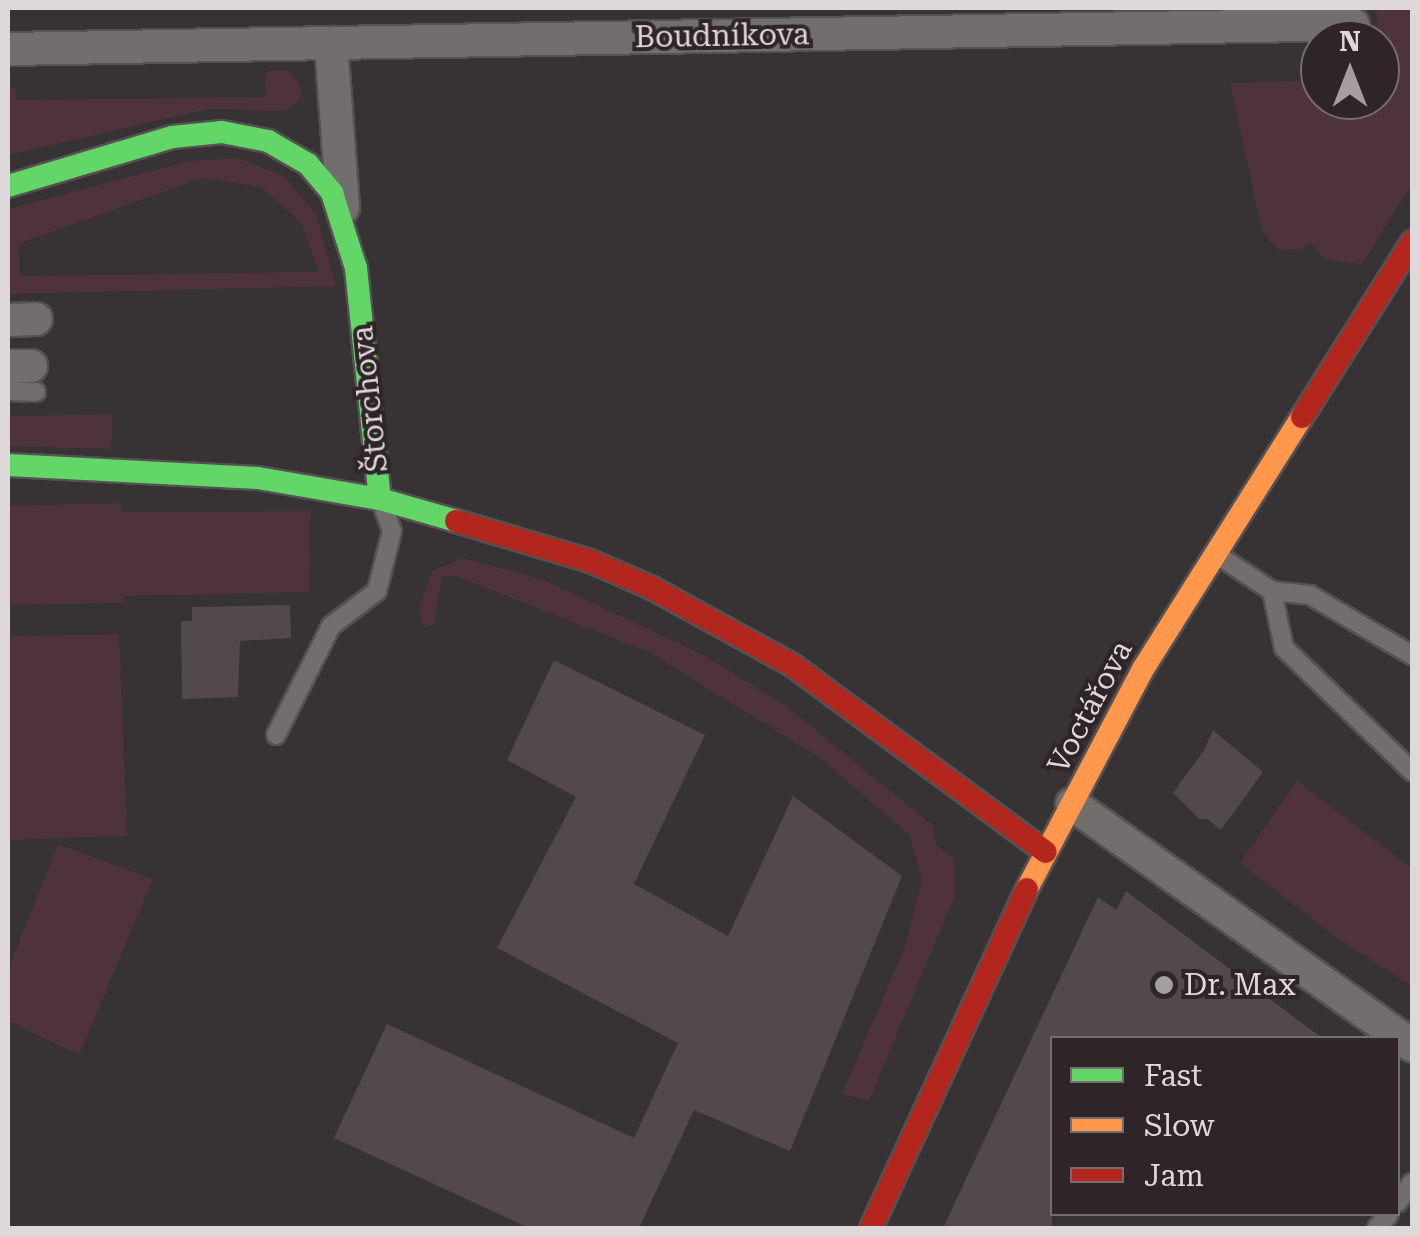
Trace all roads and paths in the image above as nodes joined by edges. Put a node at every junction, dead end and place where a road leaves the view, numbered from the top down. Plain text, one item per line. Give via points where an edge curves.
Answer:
1 (1149, 18) edge
2 (1300, 22) edge
3 (331, 43) junction
4 (8, 49) edge
5 (8, 186) edge
6 (344, 222) junction
7 (1412, 242) edge
8 (25, 374) edge
9 (8, 391) edge
10 (8, 465) edge
11 (380, 499) junction
12 (1214, 553) junction
13 (1272, 590) junction
14 (1412, 655) edge
15 (276, 736) dead end
16 (1412, 772) edge
17 (1072, 804) junction
18 (1046, 852) junction
19 (1398, 1036) edge
20 (871, 1228) edge

1 - 2 street, Boudníkova
1 - 3 street, Boudníkova
3 - 4 street
3 - 6 street, Štorchova
5 - 6 main road via 172,137 222,132 268,140 308,164 332,193
6 - 11 main road, Štorchova via 360,299
7 - 12 main road, Voctářova
8 - 9 lane
10 - 11 main road via 258,478
11 - 15 lane via 392,531 377,590 331,626
11 - 18 main road, Štorchova via 590,561 733,630 846,701
12 - 13 lane
12 - 17 main road, Voctářova
13 - 14 lane via 1310,595
13 - 16 lane via 1284,648 1299,668
17 - 18 main road, Voctářova
17 - 19 street
18 - 20 main road, Voctářova

